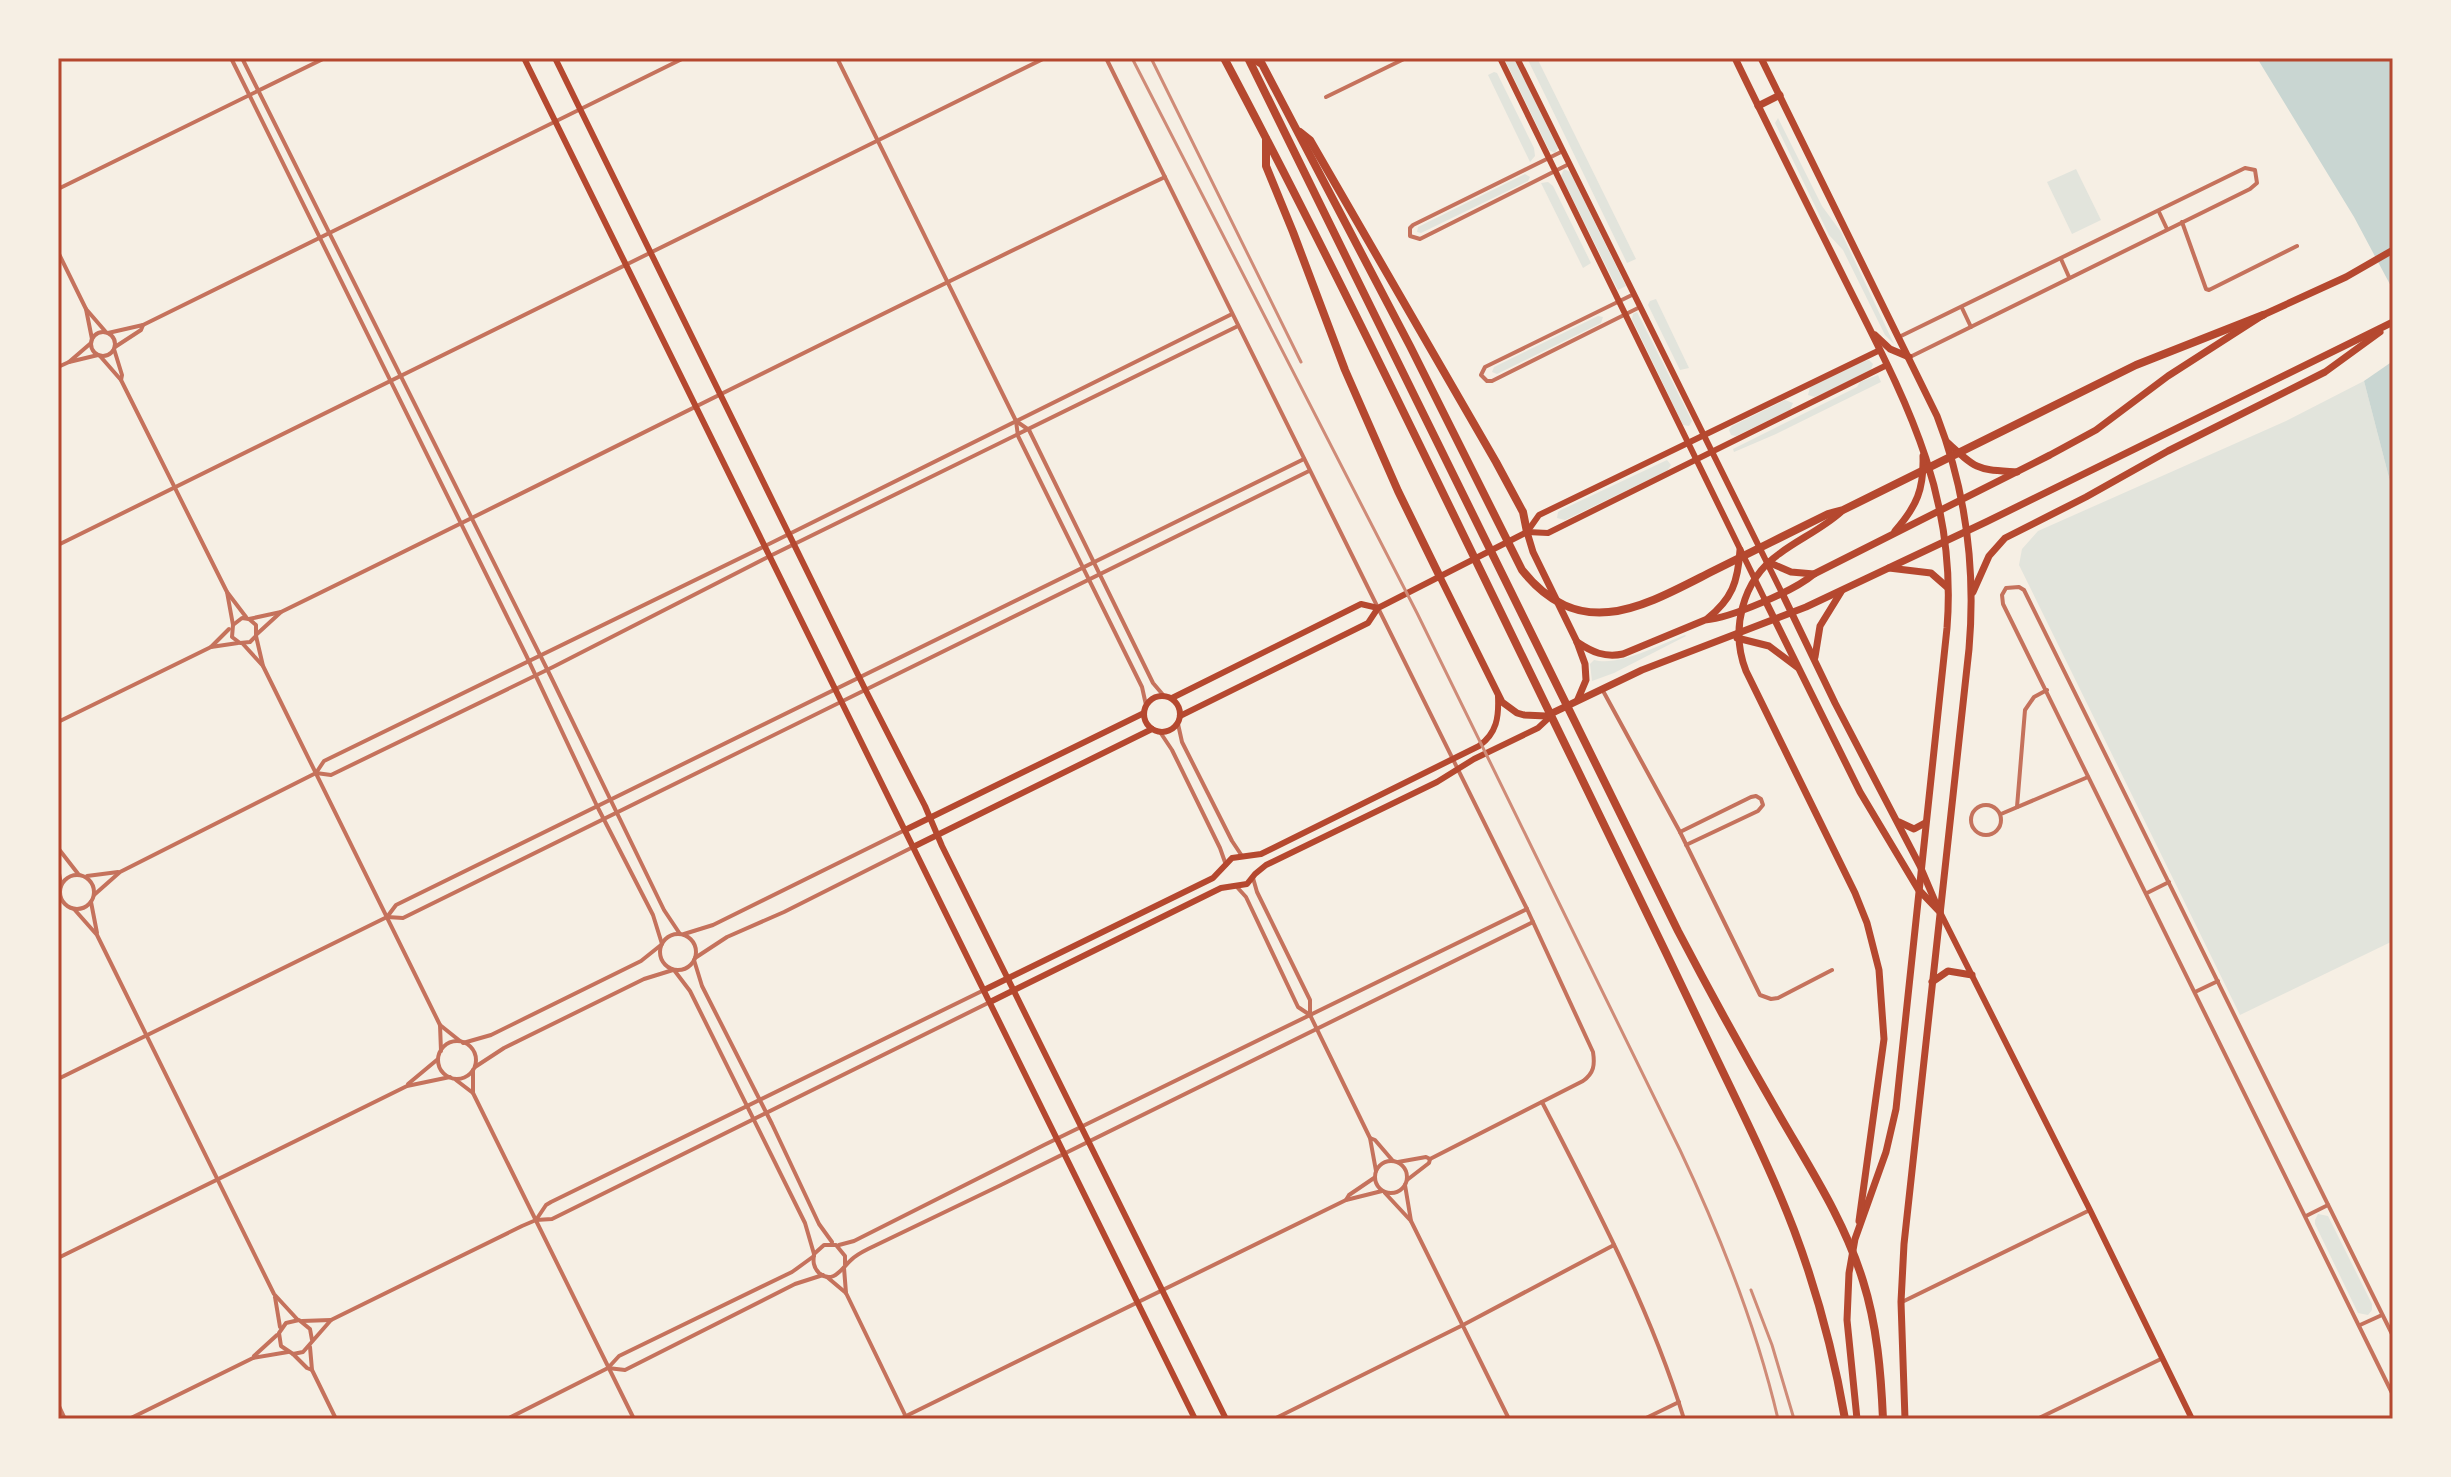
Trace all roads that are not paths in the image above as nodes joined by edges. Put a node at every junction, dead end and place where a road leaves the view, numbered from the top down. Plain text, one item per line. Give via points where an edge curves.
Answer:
1 (231, 58) edge
2 (242, 58) edge
3 (325, 58) edge
4 (524, 58) edge
5 (555, 58) edge
6 (684, 58) edge
7 (837, 58) edge
8 (1045, 58) edge
9 (1106, 58) edge
10 (1224, 58) edge
11 (1250, 58) edge
12 (1406, 58) edge
13 (1500, 58) edge
14 (1517, 58) edge
15 (1735, 58) edge
16 (1761, 58) edge
17 (258, 91) junction
18 (1780, 95) junction
19 (250, 96) junction
20 (1326, 97) dead end
21 (1758, 106) junction
22 (580, 109) junction
23 (556, 122) junction
24 (1297, 128) junction
25 (1266, 138) junction
26 (878, 141) junction
27 (1563, 151) junction
28 (1549, 158) junction
29 (1569, 164) junction
30 (1556, 171) junction
31 (1165, 177) junction
32 (58, 189) edge
33 (2159, 212) junction
34 (2182, 222) junction
35 (2167, 229) junction
36 (328, 234) junction
37 (320, 237) junction
38 (2297, 246) dead end
39 (2393, 250) edge
40 (58, 252) edge
41 (650, 252) junction
42 (2061, 259) junction
43 (625, 264) junction
44 (2069, 277) junction
45 (947, 283) junction
46 (1634, 294) junction
47 (1620, 301) junction
48 (1640, 307) junction
49 (1962, 308) junction
50 (86, 309) junction
51 (1232, 314) junction
52 (1626, 314) junction
53 (2263, 315) junction
54 (2393, 323) edge
55 (143, 325) junction
56 (1238, 326) junction
57 (1971, 327) junction
58 (1871, 332) junction
59 (107, 333) junction
60 (1899, 337) junction
61 (92, 340) junction
62 (114, 348) junction
63 (1880, 350) junction
64 (99, 355) junction
65 (1909, 357) junction
66 (69, 362) junction
67 (1887, 365) junction
68 (58, 367) edge
69 (400, 376) junction
70 (121, 380) junction
71 (390, 381) junction
72 (1794, 391) junction
73 (720, 393) junction
74 (696, 407) junction
75 (1802, 408) junction
76 (1016, 421) junction
77 (1029, 430) junction
78 (1705, 435) junction
79 (1018, 436) junction
80 (1947, 442) junction
81 (1689, 443) junction
82 (1923, 448) junction
83 (1714, 452) junction
84 (1304, 459) junction
85 (1697, 461) junction
86 (1309, 471) junction
87 (2019, 473) junction
88 (174, 488) junction
89 (1962, 501) junction
90 (1843, 510) junction
91 (1941, 512) junction
92 (471, 519) junction
93 (461, 524) junction
94 (1967, 531) junction
95 (1527, 532) junction
96 (789, 533) junction
97 (1891, 536) junction
98 (1946, 540) junction
99 (794, 544) junction
100 (58, 545) edge
101 (765, 546) junction
102 (1740, 550) junction
103 (770, 556) junction
104 (1093, 562) junction
105 (1768, 562) junction
106 (1082, 567) junction
107 (1887, 568) junction
108 (1099, 574) junction
109 (1814, 574) junction
110 (1440, 577) junction
111 (1088, 579) junction
112 (1948, 589) junction
113 (1842, 590) junction
114 (227, 592) junction
115 (1782, 593) junction
116 (1971, 597) junction
117 (1765, 600) junction
118 (1378, 608) junction
119 (281, 612) junction
120 (1792, 613) junction
121 (248, 618) junction
122 (1774, 619) junction
123 (1705, 620) junction
124 (232, 626) junction
125 (256, 635) junction
126 (1726, 636) junction
127 (1577, 642) junction
128 (241, 643) junction
129 (211, 647) junction
130 (539, 656) junction
131 (529, 661) junction
132 (1815, 661) junction
133 (263, 666) junction
134 (1798, 668) junction
135 (547, 670) junction
136 (535, 675) junction
137 (859, 677) junction
138 (834, 689) junction
139 (865, 689) junction
140 (1602, 689) junction
141 (2047, 690) junction
142 (1164, 696) junction
143 (1498, 696) junction
144 (1172, 698) junction
145 (840, 701) junction
146 (1577, 701) junction
147 (1145, 709) junction
148 (1556, 713) junction
149 (1180, 716) junction
150 (58, 722) edge
151 (1178, 724) junction
152 (1156, 731) junction
153 (1453, 760) junction
154 (1458, 770) junction
155 (316, 773) junction
156 (2088, 777) junction
157 (611, 799) junction
158 (597, 806) junction
159 (2017, 807) junction
160 (618, 812) junction
161 (2001, 814) junction
162 (930, 818) junction
163 (604, 819) junction
164 (1897, 820) junction
165 (1925, 823) junction
166 (905, 830) junction
167 (1680, 832) junction
168 (937, 835) junction
169 (1686, 845) junction
170 (913, 847) junction
171 (58, 848) edge
172 (1250, 866) junction
173 (1920, 866) junction
174 (58, 868) edge
175 (120, 872) junction
176 (82, 875) junction
177 (1229, 876) junction
178 (2169, 882) junction
179 (59, 888) edge
180 (1918, 889) junction
181 (2147, 893) junction
182 (92, 898) junction
183 (72, 908) junction
184 (58, 909) edge
185 (1527, 909) junction
186 (1940, 912) junction
187 (387, 917) junction
188 (1533, 922) junction
189 (682, 934) junction
190 (97, 935) junction
191 (661, 944) junction
192 (695, 959) junction
193 (674, 970) junction
194 (1832, 970) dead end
195 (1972, 975) junction
196 (1009, 979) junction
197 (2218, 981) junction
198 (1932, 982) junction
199 (984, 990) junction
200 (1015, 991) junction
201 (2195, 992) junction
202 (990, 1002) junction
203 (1310, 1015) junction
204 (440, 1025) junction
205 (1316, 1028) junction
206 (147, 1035) junction
207 (462, 1042) junction
208 (440, 1054) junction
209 (474, 1069) junction
210 (452, 1078) junction
211 (58, 1079) edge
212 (407, 1086) junction
213 (473, 1093) junction
214 (759, 1101) junction
215 (1542, 1102) junction
216 (746, 1107) junction
217 (766, 1114) junction
218 (753, 1120) junction
219 (1082, 1128) junction
220 (1370, 1138) junction
221 (1057, 1139) junction
222 (1089, 1142) junction
223 (1064, 1154) junction
224 (1430, 1159) junction
225 (1395, 1162) junction
226 (1376, 1171) junction
227 (1374, 1178) junction
228 (218, 1180) junction
229 (1406, 1182) junction
230 (1384, 1192) junction
231 (1346, 1200) junction
232 (2328, 1205) junction
233 (2090, 1210) junction
234 (2306, 1216) junction
235 (536, 1220) junction
236 (1411, 1221) junction
237 (1858, 1231) junction
238 (835, 1244) junction
239 (1614, 1245) junction
240 (814, 1255) junction
241 (58, 1258) edge
242 (845, 1267) junction
243 (824, 1276) junction
244 (1162, 1291) junction
245 (846, 1293) junction
246 (274, 1294) junction
247 (1137, 1302) junction
248 (1901, 1302) junction
249 (2382, 1315) junction
250 (331, 1320) junction
251 (301, 1321) junction
252 (1463, 1325) junction
253 (2360, 1325) junction
254 (279, 1332) junction
255 (2393, 1336) edge
256 (311, 1342) junction
257 (290, 1353) junction
258 (253, 1358) junction
259 (2163, 1358) junction
260 (608, 1368) junction
261 (312, 1370) junction
262 (2393, 1395) edge
263 (1679, 1402) junction
264 (58, 1404) edge
265 (1883, 1415) edge
266 (904, 1418) edge
267 (65, 1419) edge
268 (129, 1419) edge
269 (336, 1419) edge
270 (507, 1419) edge
271 (634, 1419) edge
272 (1195, 1419) edge
273 (1226, 1419) edge
274 (1274, 1419) edge
275 (1509, 1419) edge
276 (1644, 1419) edge
277 (1684, 1419) edge
278 (1845, 1419) edge
279 (1857, 1419) edge
280 (1905, 1419) edge
281 (2037, 1419) edge
282 (2192, 1419) edge

1 - 19 street
2 - 17 street
3 - 17 street
4 - 23 main road
5 - 22 main road
6 - 22 street
7 - 26 street
8 - 26 street
9 - 31 street
10 - 25 highway
11 - 24 highway via 1262,64
11 - 265 highway via 1703,979 1850,1246 1869,1301
12 - 20 street
13 - 28 main road
14 - 27 main road
15 - 21 main road
16 - 18 main road
17 - 19 street
17 - 36 street
18 - 21 main road
18 - 60 main road
19 - 32 street
19 - 37 street
21 - 58 main road
22 - 23 street
22 - 41 main road
23 - 36 street
23 - 43 main road
24 - 90 highway via 1515,557 1532,582 1553,599 1583,610 1623,611
24 - 95 highway via 1310,140 1496,462 1523,512
25 - 110 highway via 1266,166 1341,361
25 - 278 highway via 1652,922 1783,1203 1823,1319
26 - 41 street
26 - 45 street
27 - 28 street
27 - 29 main road
28 - 30 main road
28 - 30 street via 1413,225 1410,236 1420,239
29 - 30 street
29 - 46 main road
30 - 47 main road
31 - 45 street
31 - 51 street
33 - 34 street via 2245,168 2255,170 2255,186
33 - 35 street
33 - 42 street
34 - 35 street
34 - 38 street via 2209,290
35 - 44 street
36 - 37 street
36 - 69 street
37 - 55 street
37 - 71 street
39 - 53 main road
40 - 50 street
41 - 43 street
41 - 73 main road
42 - 44 street
42 - 49 street
43 - 69 street
43 - 74 main road
44 - 57 street
45 - 73 street
45 - 76 street
46 - 47 street
46 - 48 main road
47 - 52 main road
47 - 52 street via 1485,367 1481,375 1492,381
48 - 52 street
48 - 78 main road
49 - 57 street
49 - 60 street
50 - 59 street
50 - 61 street
51 - 56 street
51 - 76 street
52 - 81 main road
53 - 87 main road via 2096,430
53 - 90 highway via 2148,360
54 - 94 main road
54 - 116 main road via 2325,372 2005,538 1989,556
55 - 59 street
55 - 62 street
56 - 77 street
56 - 84 street
57 - 65 street
58 - 63 main road
58 - 65 main road
59 - 61 street
59 - 62 street
60 - 65 main road
61 - 64 street
61 - 66 street
62 - 64 street via 107,356
62 - 70 street
63 - 67 main road
63 - 72 main road
64 - 66 street
64 - 70 street
65 - 80 main road
66 - 68 street
67 - 75 main road
67 - 82 main road
69 - 71 street
69 - 92 street
70 - 88 street
71 - 88 street
71 - 93 street
72 - 75 main road
72 - 78 main road
73 - 74 street
73 - 96 main road
74 - 92 street
74 - 101 main road
75 - 83 main road
76 - 77 street
76 - 79 street
76 - 96 street
77 - 79 street
77 - 104 street
78 - 81 main road
78 - 83 main road
79 - 99 street
79 - 106 street
80 - 87 main road via 1977,467
80 - 89 main road
81 - 85 main road
81 - 95 main road via 1539,515
82 - 91 main road
82 - 97 main road via 1920,493
83 - 85 main road
83 - 105 main road
84 - 86 street
84 - 104 street
85 - 95 main road via 1548,533
85 - 102 main road
86 - 108 street
86 - 118 street
87 - 89 main road
88 - 100 street
88 - 114 street
89 - 91 main road
89 - 94 main road
90 - 237 main road via 1764,567 1744,603 1739,628 1746,671 1863,911 1879,970 1883,1052
91 - 97 main road
91 - 98 main road
92 - 93 street
92 - 130 street
93 - 119 street
93 - 131 street
94 - 98 main road
94 - 116 main road
95 - 110 main road
95 - 127 main road
96 - 99 main road
96 - 101 street
97 - 109 main road
98 - 107 main road
98 - 112 main road
99 - 103 street
99 - 137 main road
101 - 103 main road
101 - 130 street
102 - 117 main road
102 - 123 main road via 1728,599
103 - 135 street
103 - 138 main road
104 - 106 street
104 - 108 street
105 - 109 main road
105 - 115 main road
106 - 111 street
106 - 137 street
107 - 112 main road via 1931,573
107 - 113 main road
108 - 111 street
108 - 142 street
109 - 115 main road
110 - 118 main road
110 - 143 main road
111 - 139 street
111 - 147 street via 1142,687
112 - 165 main road
113 - 120 main road
113 - 132 main road via 1820,626
114 - 121 street
114 - 124 street
115 - 117 main road
115 - 120 main road
116 - 186 main road
117 - 122 main road
117 - 123 main road
118 - 144 main road via 1361,604
118 - 149 main road via 1368,623
118 - 153 street
119 - 121 street
119 - 125 street
120 - 122 main road
120 - 132 main road
121 - 124 street
121 - 125 street via 256,625
122 - 126 main road
122 - 134 main road
123 - 127 main road via 1615,656
124 - 128 street via 232,637
124 - 129 street
125 - 128 street
125 - 133 street
126 - 134 main road via 1769,646
126 - 140 main road
127 - 146 main road via 1586,674
128 - 129 street
128 - 133 street
129 - 150 street
130 - 131 street
130 - 135 street
131 - 136 street
131 - 155 street via 324,761
132 - 164 main road
133 - 155 street
134 - 180 main road via 1860,792
135 - 136 street
135 - 157 street
136 - 155 street via 331,775
136 - 158 street
137 - 138 street
137 - 139 main road
138 - 145 main road
138 - 157 street
139 - 145 street
139 - 162 main road
140 - 146 main road
140 - 167 street
141 - 156 street
141 - 159 street via 2025,710
141 - 178 street via 2003,604 2006,588 2024,590
142 - 144 main road
142 - 147 main road via 1152,699
143 - 148 main road via 1524,715
143 - 153 main road via 1497,723 1488,739
144 - 149 main road
145 - 160 street
145 - 166 main road
146 - 148 main road
147 - 152 main road via 1146,722
147 - 162 main road
148 - 154 main road
149 - 151 main road
151 - 152 main road via 1170,731
151 - 172 street via 1235,847
152 - 168 main road
152 - 177 street via 1172,750
153 - 154 street
153 - 172 main road via 1261,854
154 - 172 main road via 1266,865
154 - 185 street
155 - 175 street
155 - 187 street
156 - 159 street
156 - 181 street
157 - 158 street
157 - 160 street
158 - 163 street
158 - 187 street via 396,905
159 - 161 street
160 - 163 street
160 - 189 street via 664,910
161 - 161 street via 1989,804 1979,806 1972,824 1982,834 1991,834 1999,828
162 - 166 main road
162 - 168 main road
163 - 187 street via 403,918
163 - 191 street via 655,919
164 - 165 main road via 1911,829
164 - 173 main road
165 - 173 main road
166 - 170 main road
166 - 189 street via 705,929
167 - 169 street
167 - 169 street via 1751,797 1761,799 1758,811
168 - 170 main road
168 - 196 main road
169 - 194 street via 1765,998 1778,998
170 - 192 street via 722,939
170 - 199 main road
171 - 176 street
172 - 177 main road via 1232,858
172 - 177 main road via 1247,884
172 - 203 street via 1255,889 1310,1000
173 - 180 main road
173 - 186 main road
174 - 179 street
175 - 176 street
175 - 182 street
176 - 179 street via 69,876
176 - 182 street via 92,884
177 - 196 main road via 1213,878
177 - 200 main road via 1219,889
177 - 203 street via 1246,897 1298,1007
178 - 181 street
178 - 197 street
179 - 183 street via 60,898
180 - 186 main road
180 - 237 main road via 1896,1109
181 - 201 street
182 - 183 street via 84,908
182 - 190 street
183 - 184 street
183 - 190 street
185 - 188 street
185 - 203 street
186 - 195 main road
186 - 198 main road
187 - 204 street
187 - 206 street
188 - 205 street
188 - 215 street via 1593,1052 1590,1076
189 - 191 street
189 - 192 street via 694,944
190 - 206 street
191 - 193 street via 661,959
191 - 207 street via 638,963 491,1035
192 - 193 street
192 - 214 street via 702,986
193 - 209 street via 647,977 504,1048
193 - 216 street via 690,991
195 - 198 main road via 1948,971
195 - 233 main road
196 - 199 main road
196 - 200 main road
197 - 201 street
197 - 232 street
198 - 248 main road
199 - 202 main road
199 - 214 street
200 - 202 main road
200 - 219 main road
201 - 234 street
202 - 217 street
202 - 221 main road
203 - 205 street
203 - 219 street
204 - 207 street
204 - 208 street
205 - 220 street
205 - 222 street
206 - 211 street
206 - 228 street
207 - 208 street via 449,1043
207 - 209 street via 474,1053
208 - 210 street via 441,1069
208 - 212 street
209 - 210 street
209 - 213 street
210 - 212 street
210 - 213 street
212 - 228 street
213 - 235 street
214 - 216 street
214 - 217 street
215 - 224 street
215 - 239 street
216 - 218 street
216 - 235 street via 551,1202
217 - 218 street
217 - 238 street via 819,1224
218 - 235 street via 552,1219
218 - 240 street via 809,1233
219 - 221 street
219 - 222 main road
220 - 225 street
220 - 226 street
221 - 223 main road
221 - 238 street via 854,1241
222 - 223 street
222 - 244 main road
223 - 242 street via 868,1249
223 - 247 main road
224 - 225 street
224 - 229 street
225 - 226 street via 1381,1164
225 - 229 street via 1405,1170
226 - 227 street
227 - 230 street
227 - 231 street
228 - 241 street
228 - 246 street
229 - 230 street via 1399,1192
229 - 236 street
230 - 231 street
230 - 236 street
231 - 244 street
232 - 234 street
232 - 249 street
233 - 248 street
233 - 259 main road
234 - 253 street
235 - 250 street
235 - 260 street
236 - 252 street
237 - 279 main road via 1847,1307
238 - 240 street via 820,1247
238 - 242 street via 844,1251
239 - 252 street
239 - 263 street via 1646,1311
240 - 243 street via 816,1269
240 - 260 street via 792,1272 619,1356
242 - 243 street via 835,1276
242 - 245 street
243 - 245 street
243 - 260 street via 800,1282 625,1370
244 - 247 street
244 - 273 main road
245 - 266 street
246 - 251 street
246 - 254 street
247 - 266 street
247 - 272 main road
248 - 280 main road
249 - 253 street
249 - 255 street
250 - 251 street
250 - 256 street
251 - 254 street via 289,1321
251 - 256 street via 310,1329
252 - 274 street
252 - 275 street
253 - 262 street
254 - 257 street via 279,1342
254 - 258 street
256 - 257 street via 303,1352
256 - 261 street
257 - 258 street
257 - 261 street
258 - 268 street
259 - 281 street
259 - 282 main road
260 - 270 street
260 - 271 street
261 - 269 street
263 - 276 street
263 - 277 street
264 - 267 street

